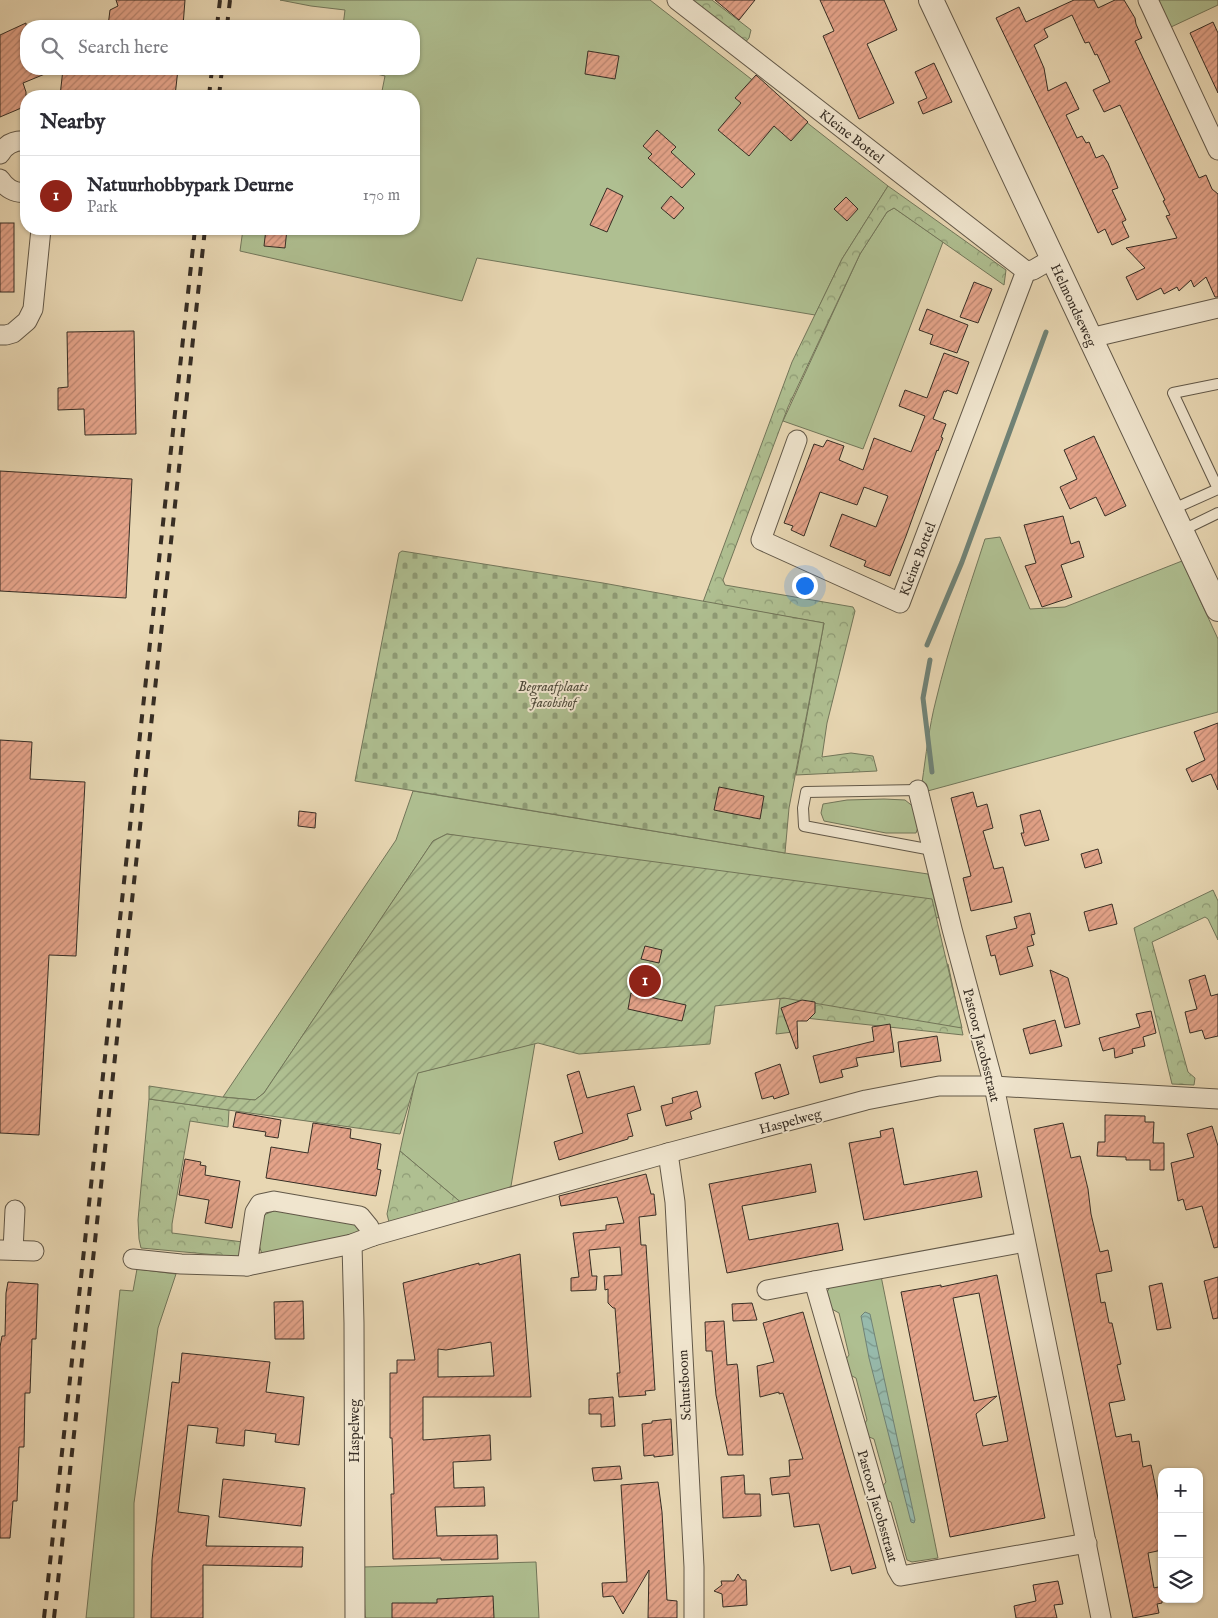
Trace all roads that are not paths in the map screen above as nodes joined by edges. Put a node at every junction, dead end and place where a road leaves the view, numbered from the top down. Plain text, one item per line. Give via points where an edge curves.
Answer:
1 (677, 0) edge
2 (931, 0) edge
3 (1148, 0) edge
4 (20, 141) edge
5 (1218, 150) edge
6 (0, 154) edge
7 (0, 179) edge
8 (20, 193) edge
9 (40, 235) edge
10 (1052, 259) junction
11 (1026, 272) junction
12 (1218, 308) edge
13 (0, 335) edge
14 (1090, 338) junction
15 (1218, 384) edge
16 (798, 440) dead end
17 (1218, 489) edge
18 (1218, 514) edge
19 (1176, 521) junction
20 (1218, 609) edge
21 (918, 790) joint
22 (932, 850) junction
23 (994, 1086) junction
24 (1218, 1099) edge
25 (668, 1153) junction
26 (16, 1210) dead end
27 (373, 1236) junction
28 (1025, 1242) junction
29 (352, 1244) junction
30 (6, 1250) edge
31 (34, 1252) dead end
32 (133, 1259) dead end
33 (247, 1266) junction
34 (814, 1281) junction
35 (767, 1290) dead end
36 (1087, 1543) junction
37 (355, 1618) edge
38 (694, 1618) edge
39 (1101, 1618) edge

1 - 11 street, Kleine Bottel
2 - 10 street, Helmondseweg
3 - 5 street
4 - 6 street via 13,142
7 - 8 street via 10,190
9 - 13 street via 33,309 27,321 13,333
10 - 11 street
10 - 14 street, Helmondseweg
11 - 16 street, Kleine Bottel via 900,603 760,540
12 - 14 street
14 - 19 street, Helmondseweg
15 - 17 lane via 1173,393
17 - 19 lane
18 - 19 lane
19 - 20 street, Helmondseweg
21 - 22 street, Pastoor Jacobsstraat
21 - 22 lane, Pastoor Jacobsstraat via 806,792 804,826
22 - 23 street, Pastoor Jacobsstraat
23 - 24 street, Haspelweg
23 - 25 street, Haspelweg via 940,1086 866,1100
23 - 28 street, Pastoor Jacobsstraat
25 - 27 street, Haspelweg
25 - 38 street, Schutsboom via 675,1202
26 - 30 street
27 - 29 street, Haspelweg
27 - 33 street via 360,1216 274,1201 260,1204 255,1212
28 - 34 street
28 - 36 street, Pastoor Jacobsstraat
29 - 33 street, Haspelweg
29 - 37 street, Haspelweg
30 - 31 street
32 - 33 street, Haspelweg
34 - 35 street
34 - 36 street, Pastoor Jacobsstraat via 901,1576
36 - 39 street, Pastoor Jacobsstraat

